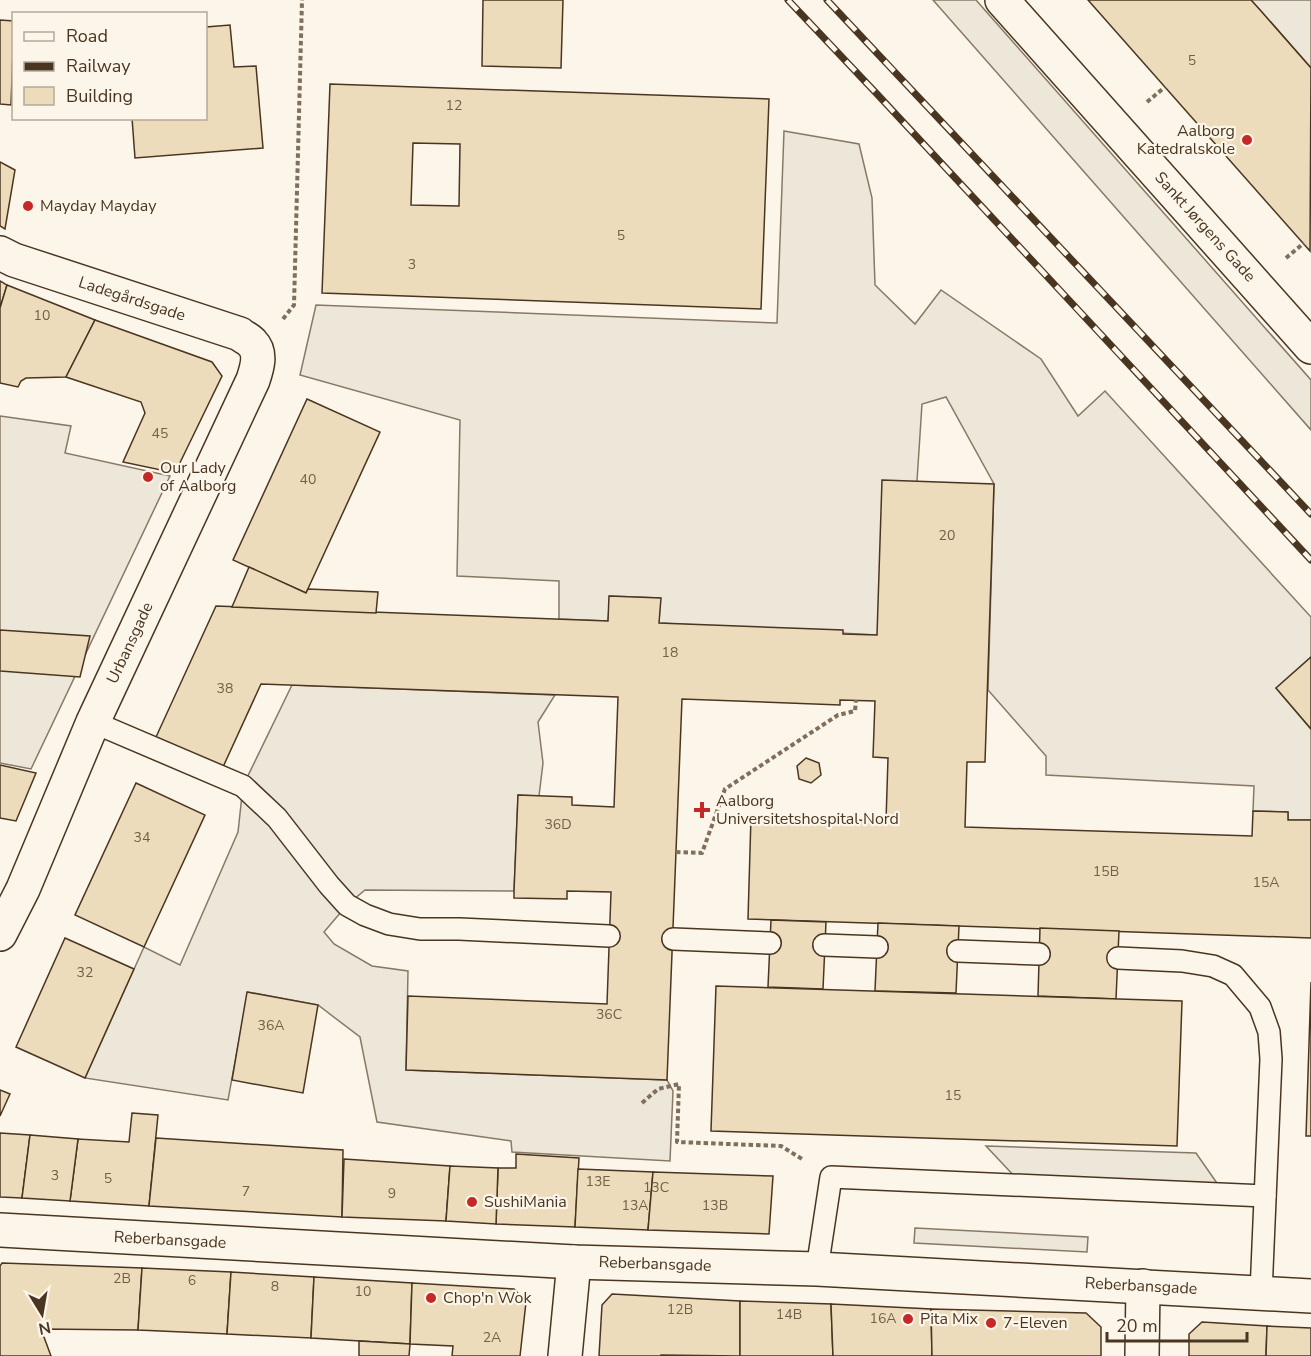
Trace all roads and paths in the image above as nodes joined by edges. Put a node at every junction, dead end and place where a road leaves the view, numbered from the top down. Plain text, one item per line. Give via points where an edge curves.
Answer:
1 (302, 0) edge
2 (1002, 0) edge
3 (0, 253) edge
4 (1311, 347) edge
5 (257, 353) junction
6 (856, 700) dead end
7 (93, 722) junction
8 (676, 852) dead end
9 (0, 934) edge
10 (609, 936) dead end
11 (673, 939) dead end
12 (770, 943) dead end
13 (825, 945) dead end
14 (877, 947) dead end
15 (958, 951) dead end
16 (1039, 954) dead end
17 (1118, 958) dead end
18 (642, 1103) dead end
19 (831, 1177) junction
20 (1264, 1196) junction
21 (0, 1230) edge
22 (574, 1262) junction
23 (817, 1269) junction
24 (1143, 1286) junction
25 (1261, 1293) junction
26 (1311, 1296) edge
27 (565, 1356) edge
28 (1142, 1356) edge

1 - 5 path via 294,305
2 - 4 street, Sankt Jørgens Gade
3 - 5 street, Ladegårdsgade via 240,334
5 - 7 street, Urbansgade via 253,380
6 - 8 path via 855,711 838,715 725,789 702,853
7 - 9 street, Urbansgade
7 - 10 lane via 243,786 277,818 347,905 365,915 420,929
11 - 12 lane
13 - 14 lane
15 - 16 lane
17 - 20 lane via 1213,966 1233,975 1260,1007 1269,1032 1271,1059
18 - 19 path via 658,1089 680,1084 677,1142 781,1146
19 - 20 lane
19 - 23 lane
20 - 25 lane
21 - 22 street, Reberbansgade
22 - 23 street, Reberbansgade
22 - 27 street
23 - 24 street, Reberbansgade
24 - 25 street, Reberbansgade
24 - 28 street
25 - 26 street, Reberbansgade

